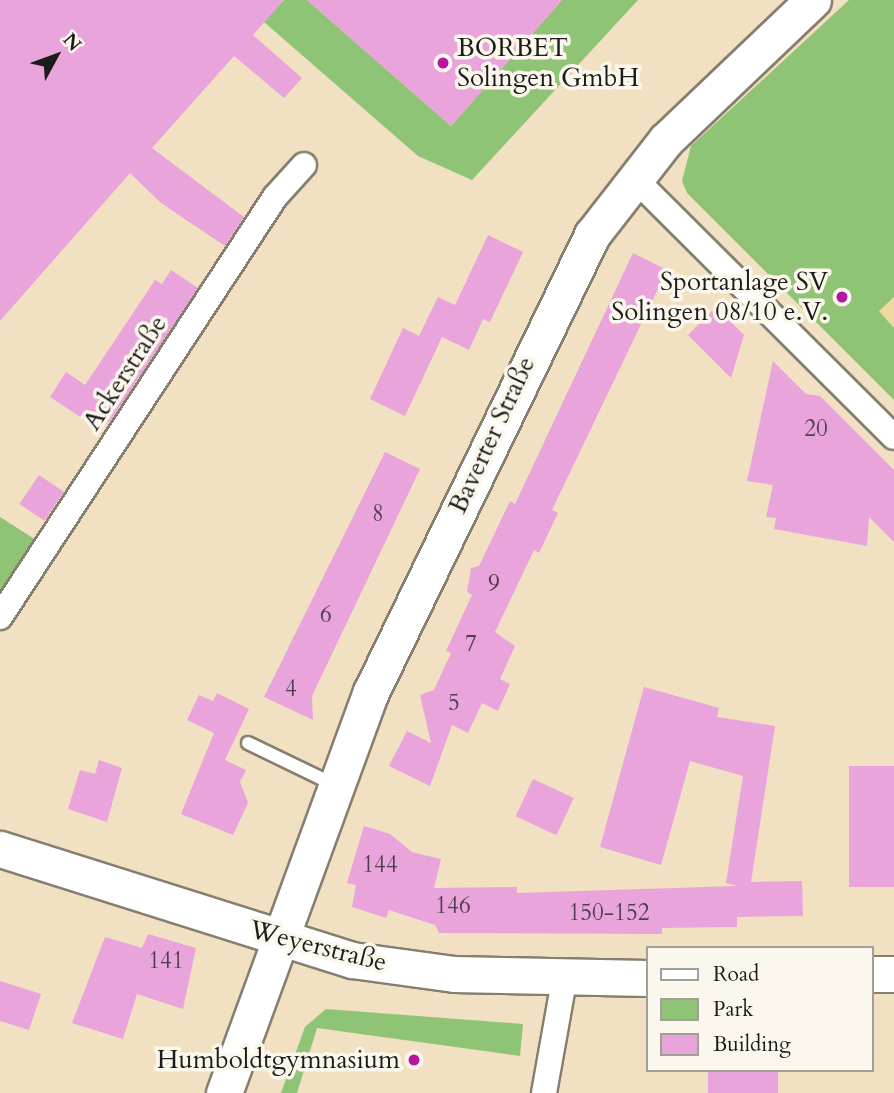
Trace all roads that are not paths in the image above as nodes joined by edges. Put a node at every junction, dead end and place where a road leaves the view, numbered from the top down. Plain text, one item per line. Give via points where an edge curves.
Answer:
1 (813, 0) edge
2 (304, 165) dead end
3 (633, 177) junction
4 (894, 437) edge
5 (0, 617) edge
6 (248, 743) dead end
7 (334, 785) junction
8 (0, 849) edge
9 (276, 938) junction
10 (873, 974) edge
11 (894, 974) edge
12 (565, 975) junction
13 (646, 978) edge
14 (224, 1093) edge
15 (544, 1093) edge

1 - 3 main road, Baverter Straße
2 - 5 street, Ackerstraße via 275,198
3 - 4 street
3 - 7 main road, Baverter Straße via 592,234 524,364
6 - 7 lane
7 - 9 main road, Baverter Straße
8 - 9 main road, Weyerstraße
9 - 12 main road, Weyerstraße via 352,960 431,971
9 - 14 main road, Baverter Straße
10 - 11 main road
12 - 13 main road, Weyerstraße
12 - 15 street

